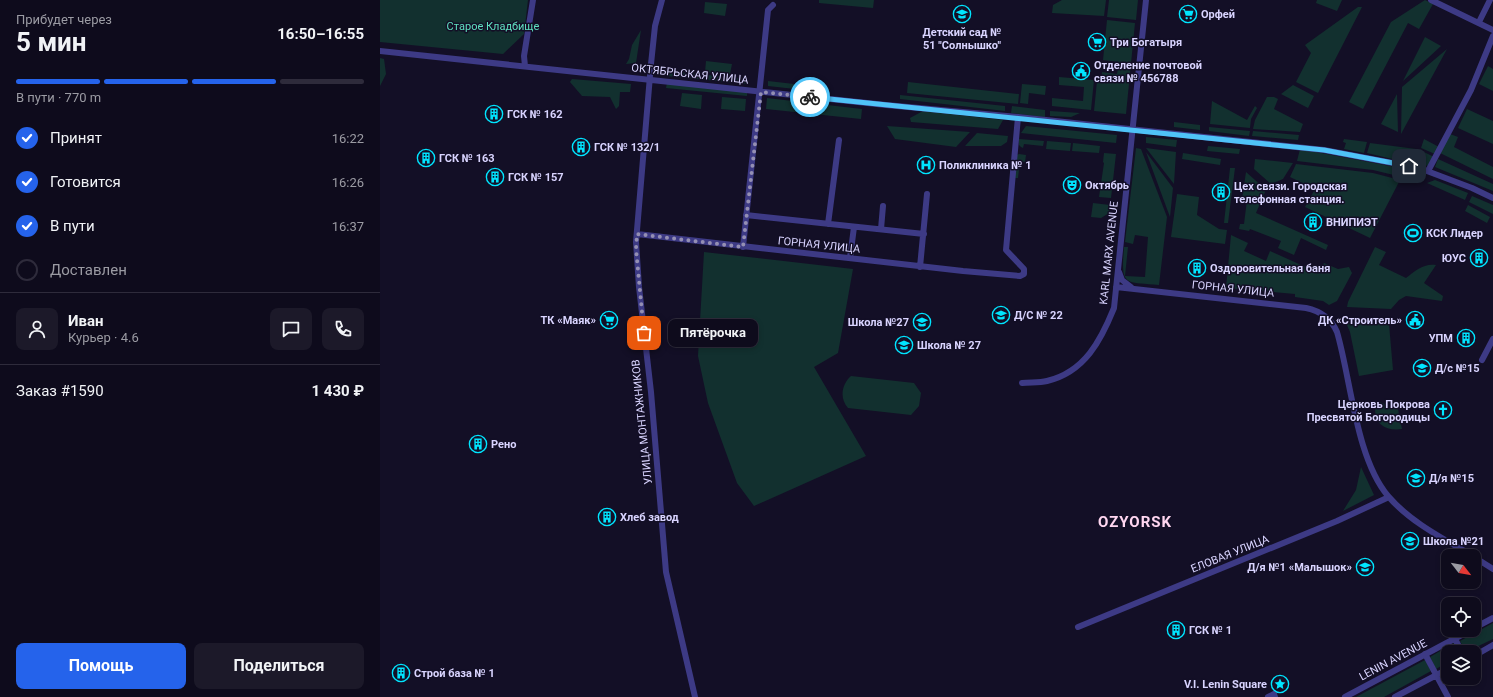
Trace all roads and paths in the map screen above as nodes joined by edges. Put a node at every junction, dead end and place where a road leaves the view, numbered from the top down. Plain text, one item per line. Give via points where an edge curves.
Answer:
1 (533, 0) edge
2 (662, 0) edge
3 (1146, 0) edge
4 (1431, 0) edge
5 (1490, 0) edge
6 (773, 5) dead end
7 (1478, 22) junction
8 (1493, 30) edge
9 (1493, 36) edge
10 (380, 51) edge
11 (525, 66) junction
12 (650, 79) junction
13 (761, 92) junction
14 (1018, 117) junction
15 (1133, 130) junction
16 (839, 140) dead end
17 (1428, 171) junction
18 (927, 194) dead end
19 (1493, 198) edge
20 (883, 206) dead end
21 (746, 215) junction
22 (828, 224) junction
23 (854, 226) junction
24 (881, 229) junction
25 (637, 234) junction
26 (924, 234) junction
27 (743, 247) junction
28 (850, 258) junction
29 (920, 267) junction
30 (1118, 268) junction
31 (1116, 287) junction
32 (1136, 289) junction
33 (1493, 339) edge
34 (1482, 360) dead end
35 (1022, 383) dead end
36 (1389, 497) junction
37 (1462, 549) edge
38 (1481, 561) edge
39 (1493, 569) edge
40 (1493, 618) edge
41 (1481, 624) edge
42 (1078, 627) dead end
43 (1459, 637) edge
44 (1455, 639) junction
45 (1458, 645) edge
46 (1493, 645) edge
47 (1481, 652) edge
48 (1425, 654) junction
49 (1441, 672) edge
50 (1436, 675) junction
51 (695, 697) edge
52 (1268, 697) edge
53 (1275, 697) edge
54 (1345, 697) edge
55 (1395, 697) edge
56 (1448, 697) edge

1 - 11 street via 524,56
2 - 12 street, УЛИЦА МОНТАЖНИКОВ via 655,26
3 - 15 street, KARL MARX AVENUE
4 - 7 street
5 - 7 street
6 - 13 street via 768,10
7 - 8 street
9 - 17 street via 1471,90
10 - 11 street, ОКТЯБРЬСКАЯ УЛИЦА
11 - 12 street, ОКТЯБРЬСКАЯ УЛИЦА
12 - 13 street, ОКТЯБРЬСКАЯ УЛИЦА
12 - 25 street, УЛИЦА МОНТАЖНИКОВ
13 - 14 street, ОКТЯБРЬСКАЯ УЛИЦА
13 - 21 street
14 - 15 street, ОКТЯБРЬСКАЯ УЛИЦА
14 - 29 street, ГОРНАЯ УЛИЦА via 1006,250 1025,271 1024,274 998,275
15 - 17 street, ОКТЯБРЬСКАЯ УЛИЦА via 1324,150
15 - 30 street, KARL MARX AVENUE
16 - 22 street
17 - 19 street, ОКТЯБРЬСКАЯ УЛИЦА
18 - 26 street
20 - 24 street
21 - 22 street
21 - 27 street
22 - 23 street
23 - 24 street
23 - 28 street
24 - 26 street
25 - 27 street, ГОРНАЯ УЛИЦА
25 - 51 street, УЛИЦА МОНТАЖНИКОВ via 639,287 651,392 666,572
26 - 29 street
27 - 28 street, ГОРНАЯ УЛИЦА
28 - 29 street, ГОРНАЯ УЛИЦА
30 - 31 street, KARL MARX AVENUE
30 - 32 street via 1126,284
31 - 32 street, ГОРНАЯ УЛИЦА
31 - 35 street, KARL MARX AVENUE via 1114,308 1103,334 1090,355 1074,370 1047,381
32 - 36 street, ГОРНАЯ УЛИЦА via 1306,308 1323,314 1337,332 1354,410 1366,450 1378,480
33 - 34 street
36 - 37 street via 1417,521
36 - 42 street, ЕЛОВАЯ УЛИЦА via 1337,521
38 - 39 street
40 - 41 street
43 - 44 street, LENIN AVENUE
44 - 45 street
44 - 48 street, LENIN AVENUE
46 - 47 street
48 - 50 street
48 - 54 street, LENIN AVENUE
49 - 50 street
50 - 55 street
50 - 56 street
52 - 53 street via 1274,694

